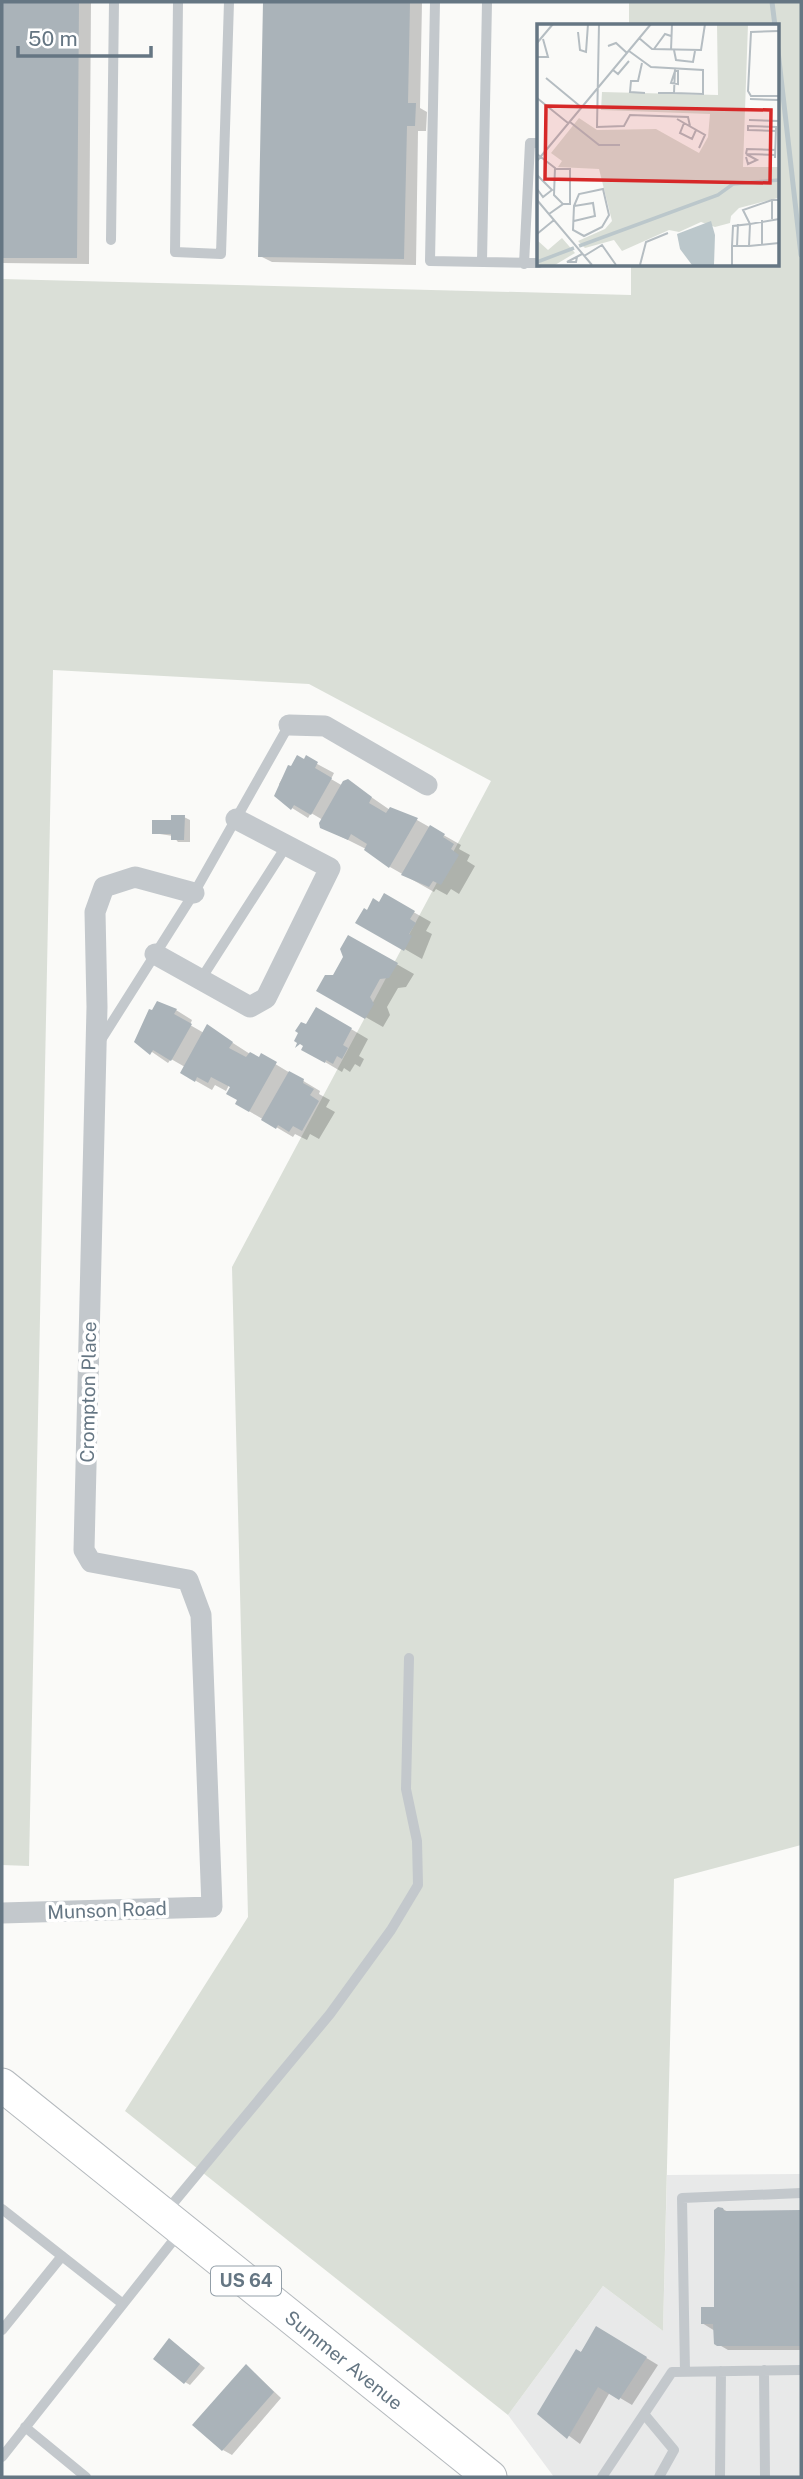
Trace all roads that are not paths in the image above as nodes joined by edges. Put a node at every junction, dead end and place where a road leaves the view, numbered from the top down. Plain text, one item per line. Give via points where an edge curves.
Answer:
1 (114, 2) edge
2 (178, 2) edge
3 (229, 2) edge
4 (435, 2) edge
5 (487, 2) edge
6 (537, 144) edge
7 (111, 240) dead end
8 (481, 261) junction
9 (524, 264) junction
10 (537, 264) edge
11 (289, 725) joint
12 (427, 785) dead end
13 (236, 818) junction
14 (287, 845) junction
15 (194, 893) junction
16 (155, 954) junction
17 (201, 979) junction
18 (96, 1048) junction
19 (409, 1658) dead end
20 (212, 1907) joint
21 (2, 1913) edge
22 (3, 2088) edge
23 (801, 2193) edge
24 (2, 2209) edge
25 (172, 2222) junction
26 (62, 2256) junction
27 (123, 2304) junction
28 (2, 2330) edge
29 (764, 2370) junction
30 (801, 2370) edge
31 (721, 2371) junction
32 (685, 2372) junction
33 (644, 2414) junction
34 (25, 2427) junction
35 (2, 2457) edge
36 (86, 2477) edge
37 (490, 2477) edge
38 (602, 2477) edge
39 (659, 2477) edge
40 (720, 2477) edge
41 (765, 2477) edge

1 - 7 lane
2 - 3 lane via 175,253 221,254
4 - 8 lane via 430,261
5 - 8 lane
6 - 9 lane via 530,143
8 - 9 lane
9 - 10 lane
11 - 12 street via 325,726
11 - 13 lane
13 - 14 street
13 - 15 lane
14 - 17 lane
14 - 17 street via 330,867 266,998 250,1007
15 - 16 lane
15 - 18 street, Crompton Place via 135,877 104,887 95,912
16 - 17 street
16 - 18 lane
18 - 20 street, Crompton Place via 84,1550 92,1562 116,1569 188,1580 201,1615
19 - 25 lane via 406,1788 417,1841 418,1885 330,2014
20 - 21 street, Munson Road
22 - 25 main road, Summer Avenue / US 64
23 - 32 lane via 682,2198
24 - 26 lane
25 - 27 lane
25 - 37 main road, Summer Avenue / US 64
26 - 27 lane
26 - 28 lane
27 - 34 lane
29 - 30 lane
29 - 31 lane
29 - 41 lane
31 - 32 lane
31 - 40 lane
32 - 33 lane via 672,2372
33 - 38 lane
33 - 39 lane via 674,2449
34 - 35 lane
34 - 36 lane

